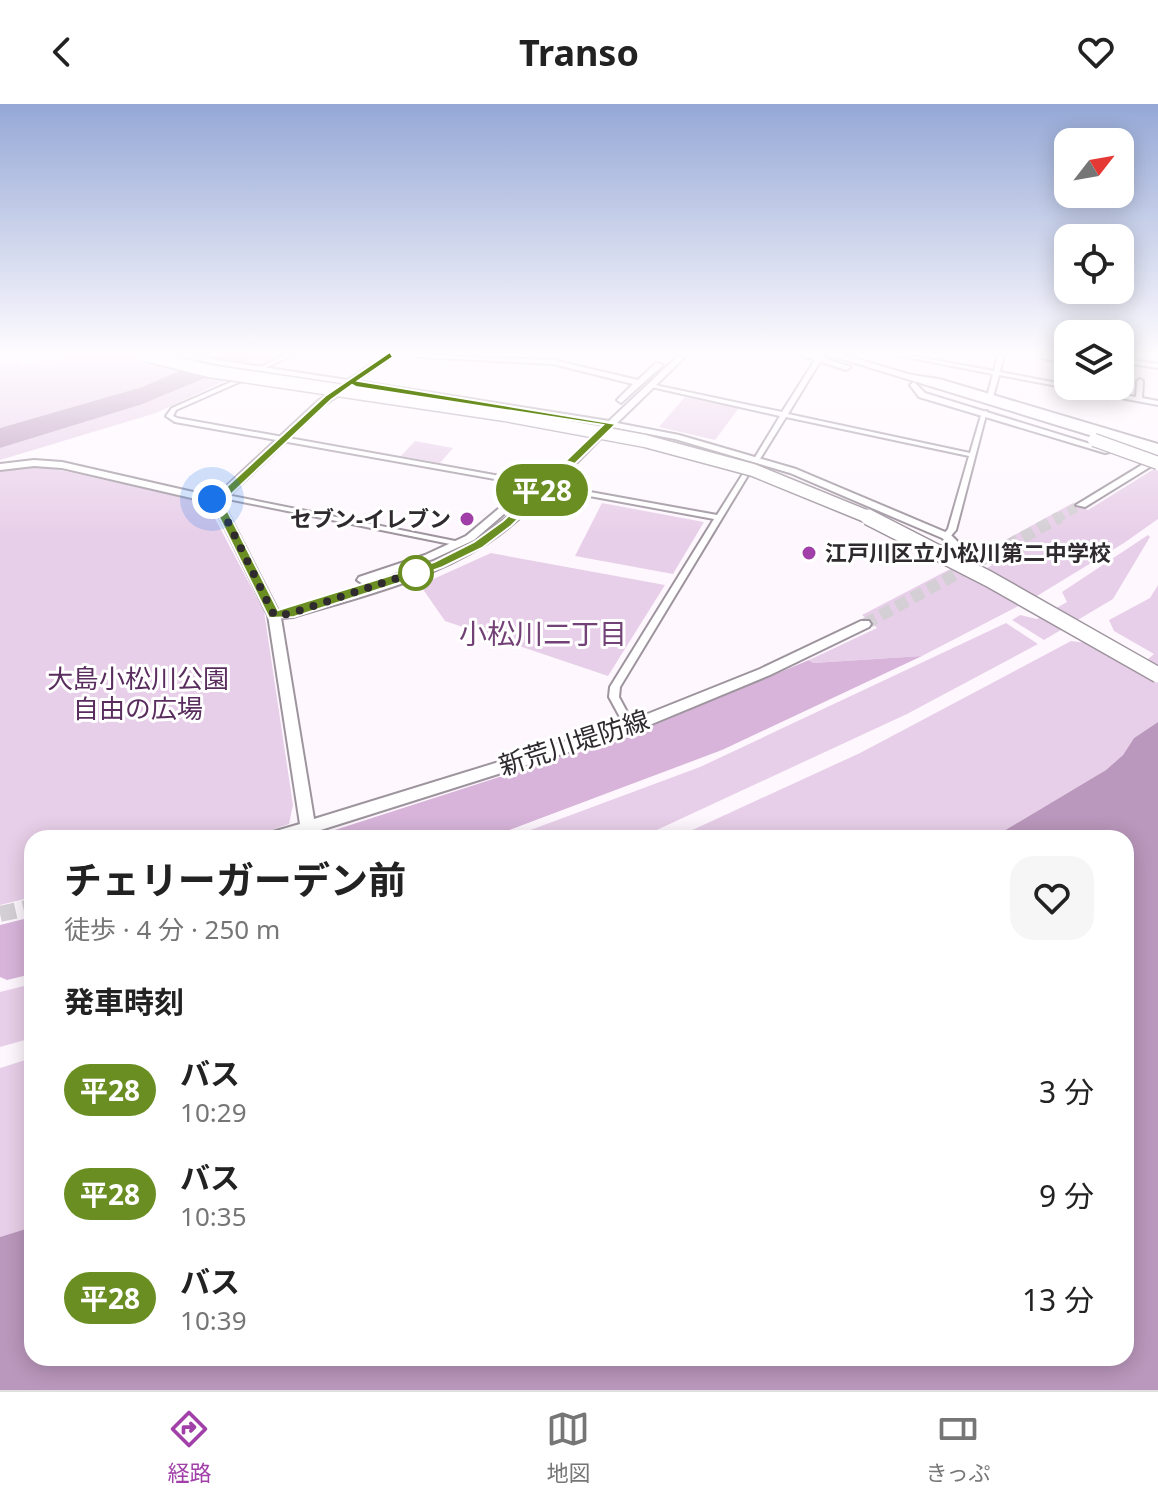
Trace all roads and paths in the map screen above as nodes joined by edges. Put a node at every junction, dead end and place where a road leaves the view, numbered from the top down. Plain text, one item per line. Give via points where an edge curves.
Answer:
1 (170, 415) edge
2 (310, 415) edge
3 (470, 415) edge
4 (495, 415) edge
5 (528, 415) edge
6 (555, 415) edge
7 (612, 415) edge
8 (615, 415) edge
9 (784, 415) edge
10 (790, 415) edge
11 (984, 415) edge
12 (996, 415) edge
13 (1024, 415) edge
14 (1040, 415) edge
15 (605, 423) junction
16 (593, 435) junction
17 (283, 439) junction
18 (972, 455) junction
19 (1156, 457) edge
20 (757, 459) junction
21 (0, 467) edge
22 (747, 472) junction
23 (540, 485) junction
24 (217, 501) junction
25 (1081, 505) tunnel mouth
26 (719, 518) junction
27 (946, 536) junction
28 (460, 544) junction
29 (274, 615) junction
30 (865, 624) tunnel mouth
31 (1158, 663) edge
32 (1158, 675) edge
33 (630, 727) junction
34 (308, 828) junction
35 (301, 830) edge

1 - 17 street
2 - 17 street
3 - 16 street
4 - 32 highway, bridge via 729,462 798,486 871,518
5 - 31 highway, bridge via 735,457 878,513
6 - 15 street
7 - 15 street
8 - 15 street
9 - 20 street
10 - 18 street
11 - 18 street
12 - 19 street
13 - 19 highway, bridge
14 - 19 street
15 - 16 street
15 - 20 street
16 - 22 street
16 - 23 street
17 - 23 street
17 - 24 street
18 - 27 street
19 - 25 street
20 - 27 street
21 - 24 street via 62,465
22 - 26 street
22 - 27 street via 832,504 923,549 948,549 954,543
23 - 26 street
23 - 28 street
23 - 29 street via 492,536 451,559
24 - 28 street via 227,497
24 - 29 street
26 - 33 street via 615,687 614,697
28 - 29 street via 286,606
29 - 34 street
30 - 33 street, 新荒川堤防線
33 - 34 street, 新荒川堤防線
34 - 35 street, 新荒川堤防線

